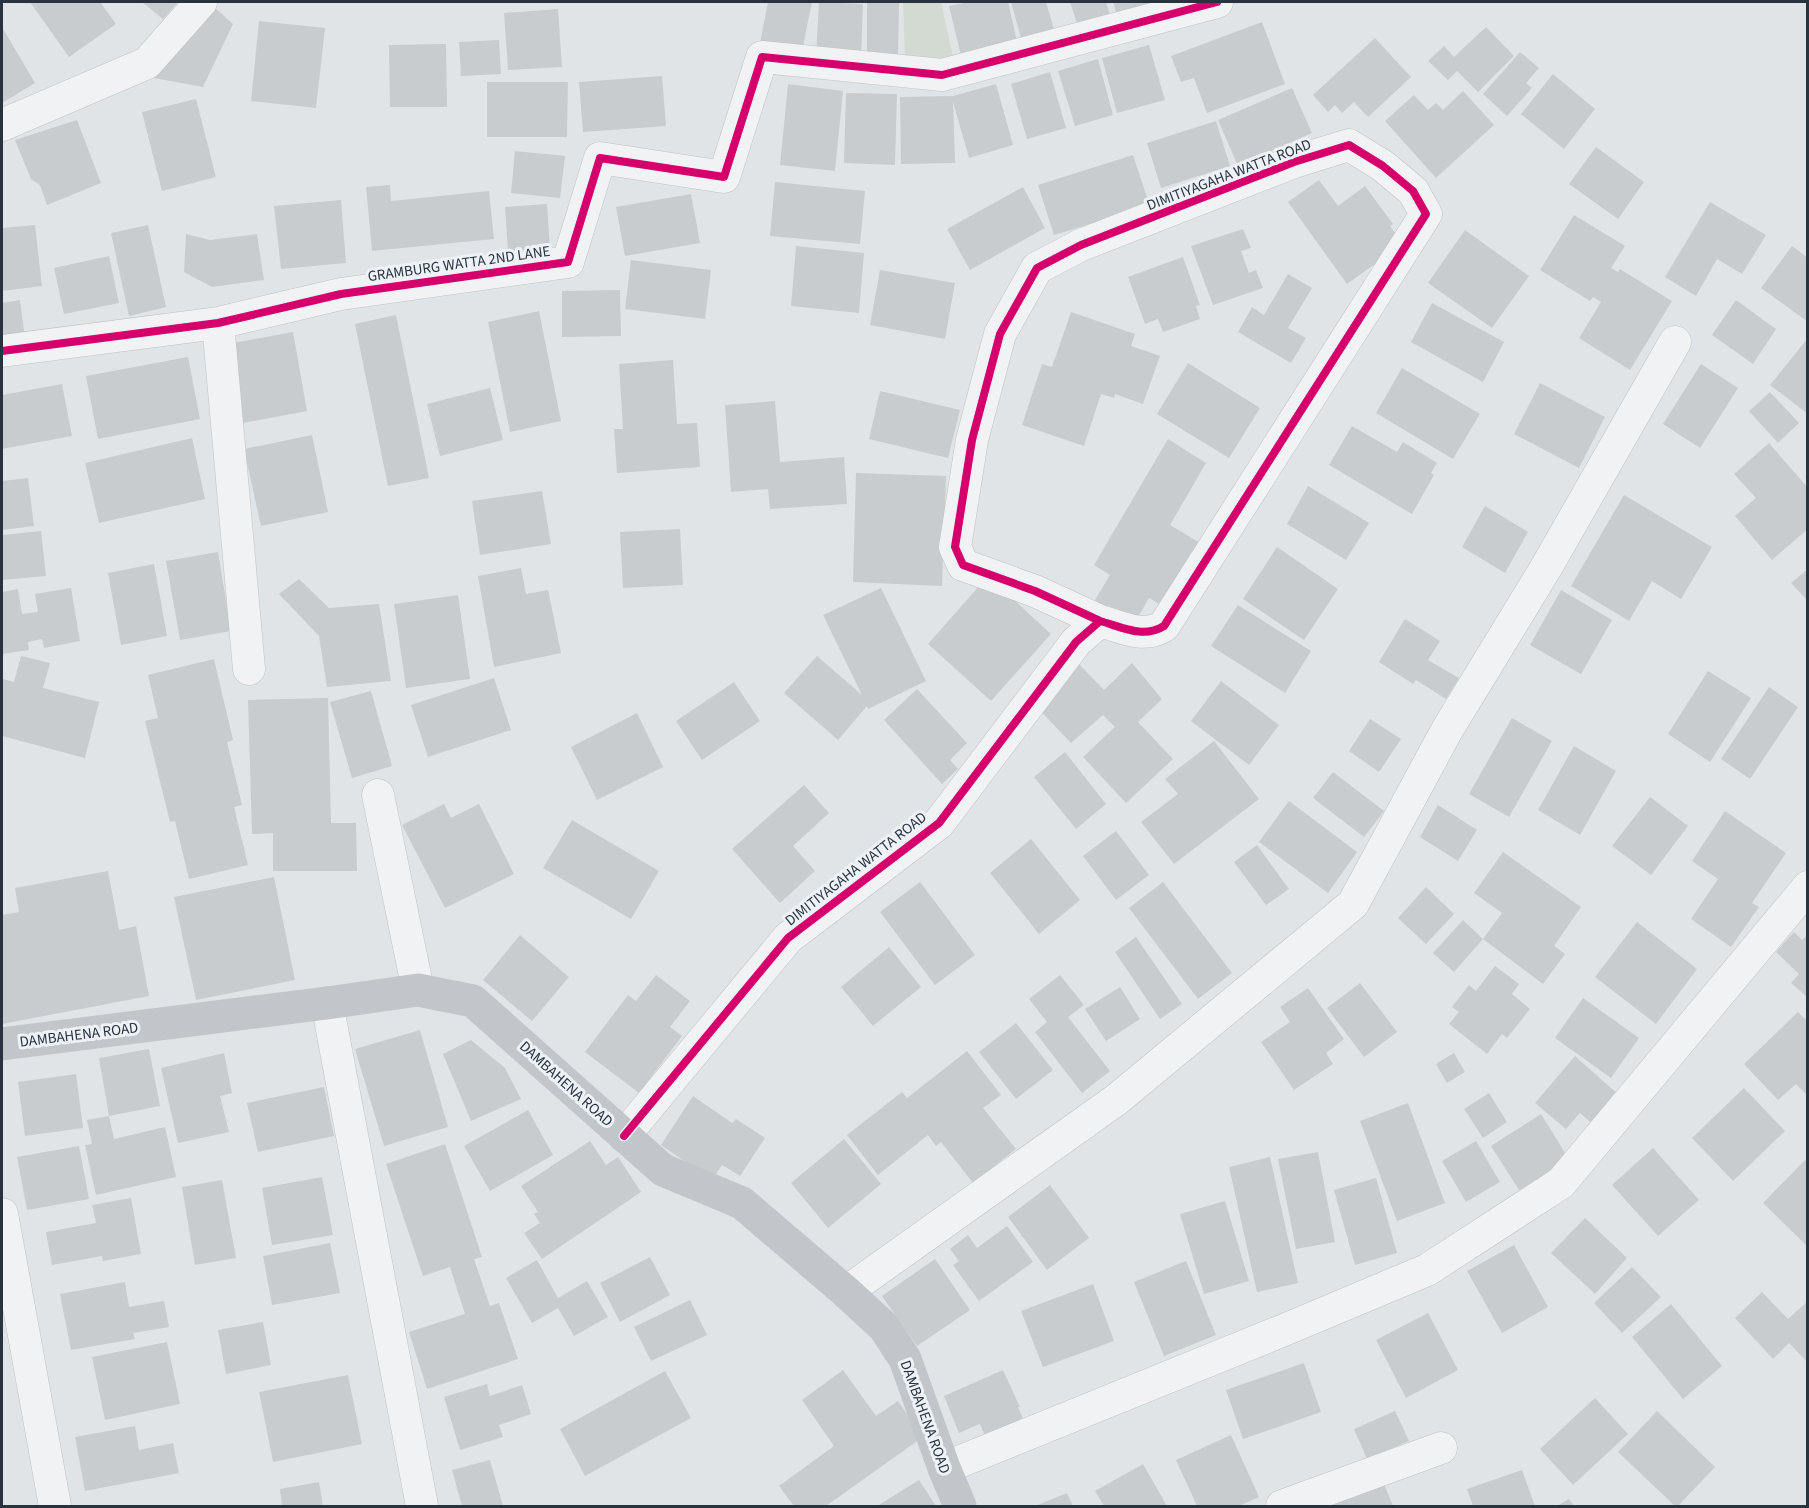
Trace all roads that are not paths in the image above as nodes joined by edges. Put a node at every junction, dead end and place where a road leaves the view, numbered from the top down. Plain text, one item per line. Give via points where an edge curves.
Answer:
1 (201, 2) edge
2 (1217, 2) edge
3 (2, 125) edge
4 (218, 323) junction
5 (1675, 342) dead end
6 (2, 351) edge
7 (1100, 621) junction
8 (249, 669) dead end
9 (378, 795) dead end
10 (1808, 887) edge
11 (418, 990) junction
12 (327, 1004) junction
13 (2, 1044) edge
14 (624, 1136) junction
15 (2, 1214) edge
16 (846, 1292) junction
17 (1441, 1448) dead end
18 (944, 1468) junction
19 (55, 1506) edge
20 (423, 1506) edge
21 (960, 1506) edge
22 (1282, 1506) edge

1 - 3 street via 147,63
2 - 4 street, GRAMBURG WATTA 2ND LANE via 942,75 762,57 724,177 600,158 568,262 341,294
4 - 6 street, GRAMBURG WATTA 2ND LANE
4 - 8 street
5 - 16 street via 1448,730 1353,904 1116,1100
7 - 7 street, DIMITIYAGAHA WATTA ROAD via 1145,633 1164,627 1426,214 1413,191 1349,145 1294,162 1082,245 1037,268 1000,334 972,440 955,548 958,557 963,564
7 - 14 street, DIMITIYAGAHA WATTA ROAD via 1076,642 939,823 789,938
9 - 11 street
10 - 18 street via 1561,1183 1427,1270
11 - 12 street, DAMBAHENA ROAD
11 - 14 street, DAMBAHENA ROAD via 473,1001
12 - 13 street, DAMBAHENA ROAD
12 - 20 street
14 - 16 street, DAMBAHENA ROAD via 663,1170 742,1203
15 - 19 street
16 - 18 street, DAMBAHENA ROAD via 884,1327 905,1359
17 - 22 street
18 - 21 street, DAMBAHENA ROAD

